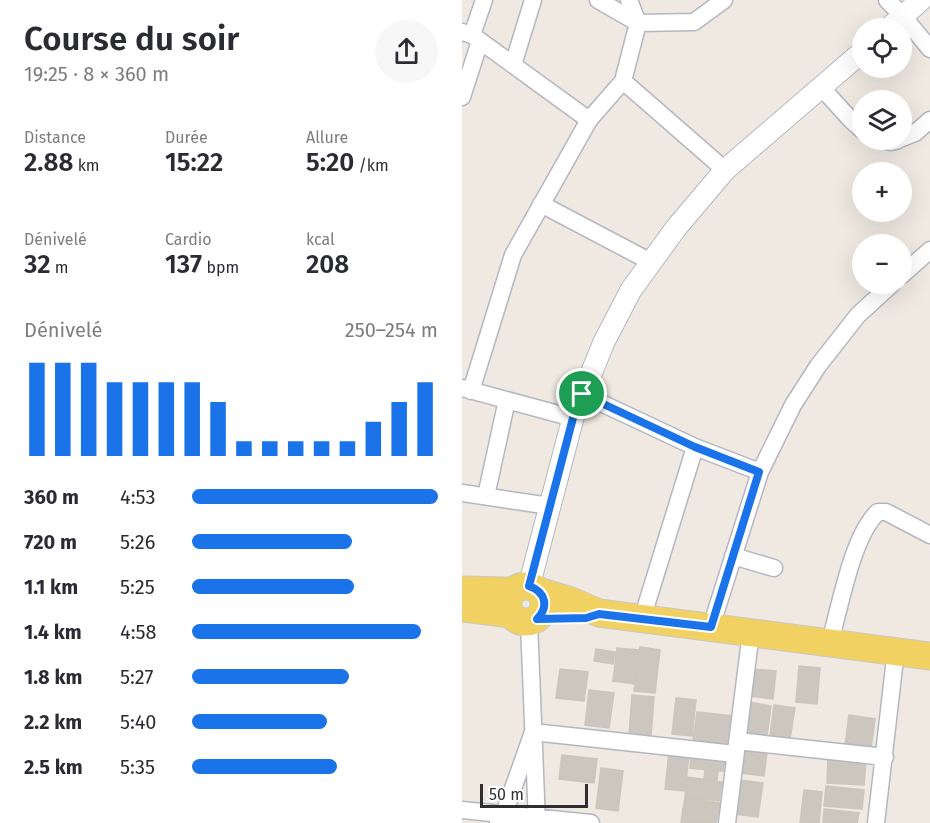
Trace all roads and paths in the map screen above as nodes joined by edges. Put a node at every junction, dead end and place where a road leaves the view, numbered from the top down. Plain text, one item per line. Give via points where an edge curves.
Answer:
1 (484, 0) edge
2 (533, 0) edge
3 (598, 0) edge
4 (629, 0) edge
5 (724, 0) edge
6 (886, 0) edge
7 (921, 0) edge
8 (894, 18) edge
9 (901, 18) edge
10 (638, 23) junction
11 (912, 35) edge
12 (471, 36) edge
13 (930, 50) edge
14 (852, 61) edge
15 (513, 65) junction
16 (623, 81) junction
17 (821, 87) junction
18 (462, 97) edge
19 (589, 120) junction
20 (930, 120) edge
21 (852, 121) edge
22 (912, 134) edge
23 (725, 170) junction
24 (541, 204) junction
25 (930, 250) edge
26 (651, 262) junction
27 (912, 266) edge
28 (881, 294) edge
29 (467, 389) edge
30 (582, 394) junction
31 (507, 400) junction
32 (573, 418) junction
33 (695, 447) junction
34 (759, 472) junction
35 (462, 493) edge
36 (486, 496) junction
37 (550, 506) junction
38 (930, 535) edge
39 (733, 556) junction
40 (774, 568) dead end
41 (462, 590) edge
42 (527, 604) junction
43 (462, 608) edge
44 (642, 619) junction
45 (711, 627) junction
46 (751, 632) junction
47 (830, 642) junction
48 (896, 650) junction
49 (930, 655) edge
50 (533, 732) junction
51 (736, 747) junction
52 (885, 757) junction
53 (462, 810) edge
54 (501, 819) edge
55 (537, 821) edge
56 (591, 823) edge
57 (727, 823) edge
58 (876, 823) edge

1 - 12 street
2 - 15 street
3 - 10 street
4 - 10 street
5 - 10 street via 694,22
6 - 8 street
7 - 9 street
10 - 16 street
11 - 13 street
12 - 15 street
12 - 18 street
14 - 17 street
15 - 19 street
16 - 19 street
16 - 23 street
17 - 21 street
17 - 23 street
19 - 24 street
20 - 22 street
23 - 26 street
24 - 26 street
24 - 29 street via 513,255
25 - 27 street
26 - 30 street via 631,290
28 - 34 street via 858,315 818,366
29 - 31 street
30 - 32 street
30 - 33 street
31 - 32 street
31 - 36 street
32 - 37 street
33 - 34 street
33 - 44 street
34 - 39 street
35 - 36 street
36 - 37 street
37 - 42 street
38 - 47 street via 886,512 878,512 871,519 856,546
39 - 40 street
39 - 45 street
41 - 42 main road
42 - 43 main road
42 - 44 main road via 586,618 599,614
42 - 50 street
44 - 45 main road
45 - 46 main road
46 - 47 main road
46 - 51 street
47 - 48 main road
48 - 49 main road
48 - 52 street
50 - 51 street
50 - 54 street
50 - 55 street
51 - 52 street
51 - 57 street
52 - 58 street
53 - 54 street
54 - 55 street
55 - 56 street

